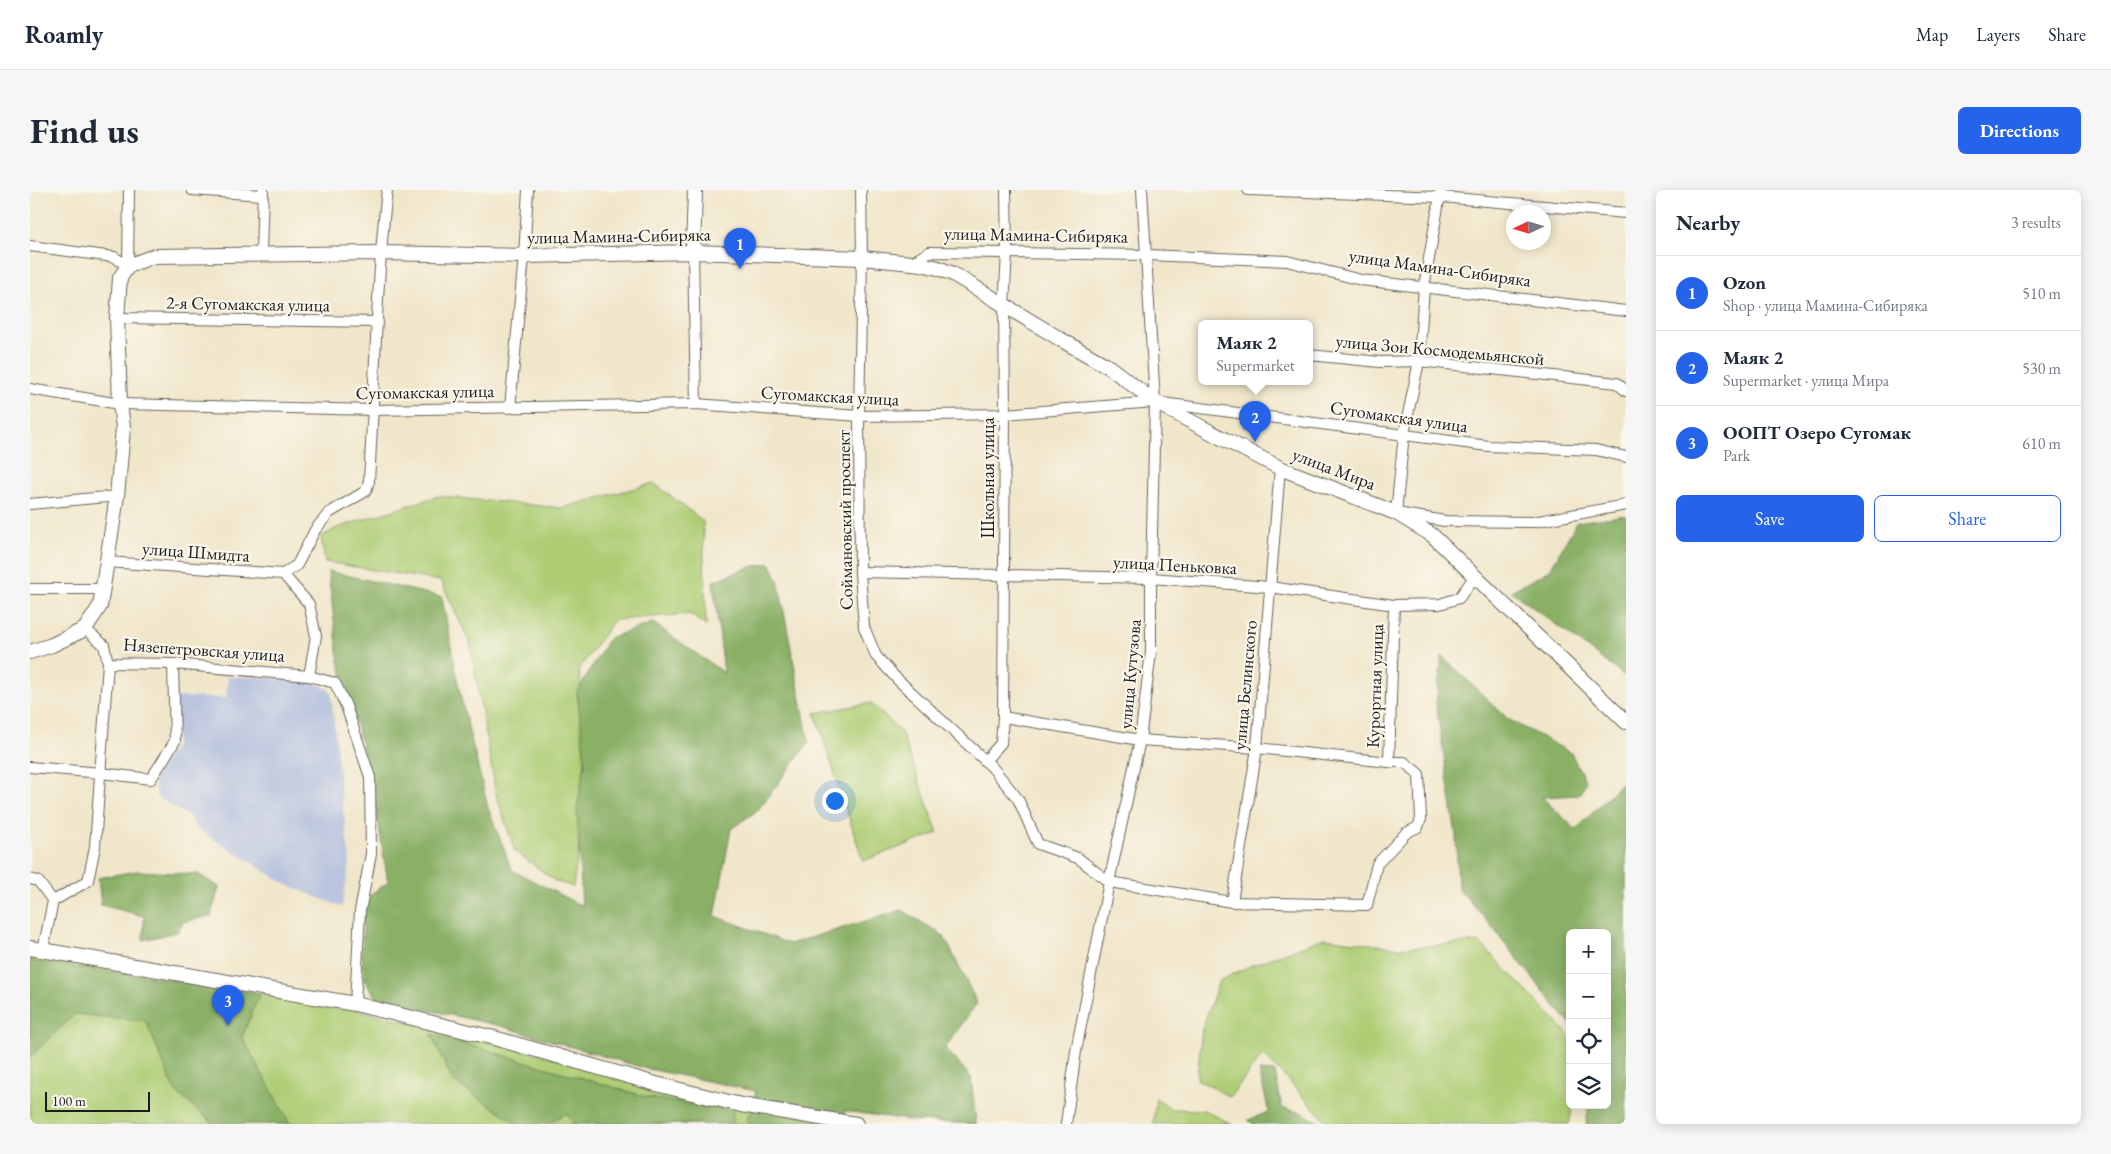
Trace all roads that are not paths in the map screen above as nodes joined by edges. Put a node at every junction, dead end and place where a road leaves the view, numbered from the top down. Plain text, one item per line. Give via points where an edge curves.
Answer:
1 (129, 190) edge
2 (192, 190) edge
3 (387, 190) edge
4 (528, 190) edge
5 (695, 190) edge
6 (860, 190) edge
7 (1006, 190) edge
8 (1142, 190) edge
9 (1248, 190) edge
10 (263, 192) edge
11 (1441, 193) edge
12 (1626, 213) edge
13 (30, 246) edge
14 (380, 252) junction
15 (693, 252) junction
16 (261, 253) junction
17 (1007, 253) junction
18 (1147, 255) junction
19 (524, 256) junction
20 (862, 258) junction
21 (911, 263) junction
22 (128, 266) junction
23 (1424, 287) junction
24 (1004, 305) junction
25 (1626, 311) edge
26 (117, 318) junction
27 (378, 322) junction
28 (1313, 355) edge
29 (1420, 361) junction
30 (30, 389) edge
31 (1626, 391) edge
32 (1155, 402) junction
33 (120, 404) junction
34 (696, 404) junction
35 (510, 408) junction
36 (374, 410) junction
37 (1005, 414) junction
38 (858, 416) junction
39 (1404, 434) junction
40 (1626, 457) edge
41 (1280, 468) junction
42 (117, 496) junction
43 (30, 504) edge
44 (1626, 505) edge
45 (1396, 513) junction
46 (106, 562) junction
47 (860, 572) junction
48 (283, 574) junction
49 (1004, 576) junction
50 (1476, 576) junction
51 (1151, 578) junction
52 (1270, 587) junction
53 (30, 589) edge
54 (102, 589) junction
55 (1394, 605) junction
56 (85, 629) junction
57 (30, 652) edge
58 (108, 663) junction
59 (173, 664) junction
60 (309, 676) junction
61 (1003, 718) junction
62 (1626, 722) edge
63 (1140, 740) junction
64 (1257, 748) junction
65 (985, 761) junction
66 (1389, 762) junction
67 (30, 767) edge
68 (101, 773) junction
69 (30, 878) edge
70 (1109, 882) junction
71 (53, 901) junction
72 (1232, 902) junction
73 (36, 949) edge
74 (355, 1004) junction
75 (856, 1124) edge
76 (1066, 1124) edge

1 - 22 street
2 - 10 street
3 - 14 street
4 - 19 street
5 - 15 main road
6 - 20 street, Соймановский проспект
7 - 17 street, Школьная улица
8 - 18 street, улица Кутузова
9 - 11 street
10 - 16 street
11 - 12 street
11 - 23 street
13 - 22 street via 114,258
14 - 16 main road, улица Мамина-Сибиряка
14 - 19 main road, улица Мамина-Сибиряка
14 - 27 street
15 - 19 main road, улица Мамина-Сибиряка
15 - 20 main road, улица Мамина-Сибиряка
15 - 34 street
16 - 22 main road, улица Мамина-Сибиряка via 154,256
17 - 18 street, улица Мамина-Сибиряка
17 - 21 street, улица Мамина-Сибиряка via 928,252
17 - 24 street, Школьная улица
18 - 23 street, улица Мамина-Сибиряка via 1287,261 1361,280
18 - 32 street, улица Кутузова
19 - 35 street
20 - 21 main road, улица Мамина-Сибиряка
20 - 38 street, Соймановский проспект
21 - 24 main road, улица Мира via 953,274
22 - 26 main road via 120,278
23 - 25 street, улица Мамина-Сибиряка
23 - 29 street
24 - 32 main road, улица Мира via 1109,367
24 - 37 street, Школьная улица
26 - 27 street, 2-я Сугомакская улица
26 - 33 main road
27 - 36 street
28 - 29 street, улица Зои Космодемьянской via 1380,362
29 - 31 street, улица Зои Космодемьянской via 1617,383
29 - 39 street
30 - 33 street, Сугомакская улица
32 - 37 street, Сугомакская улица
32 - 39 street, Сугомакская улица
32 - 41 main road, улица Мира
32 - 51 street, улица Кутузова
33 - 36 street, Сугомакская улица
33 - 42 main road via 123,427
34 - 35 street, Сугомакская улица
34 - 38 street, Сугомакская улица
35 - 36 street, Сугомакская улица
36 - 48 street via 366,491 329,513 315,530 297,565
37 - 38 street, Сугомакская улица
37 - 49 street, Школьная улица
38 - 47 street, Соймановский проспект
39 - 40 street, Сугомакская улица via 1488,446 1596,450
39 - 45 street
41 - 45 main road, улица Мира
41 - 52 street, улица Белинского
42 - 43 street
42 - 46 main road
44 - 45 street via 1533,522 1445,521
45 - 50 main road, улица Мира via 1432,535
46 - 48 street, улица Шмидта
46 - 54 main road
47 - 49 street, улица Пеньковка
47 - 65 street, Соймановский проспект via 864,628 876,656
48 - 60 street via 309,604 316,636
49 - 51 street, улица Пеньковка
49 - 61 street, Школьная улица
50 - 55 street, улица Пеньковка via 1459,598 1440,604
50 - 62 main road, улица Мира
51 - 52 street, улица Пеньковка
51 - 63 street, улица Кутузова via 1152,652
52 - 55 street, улица Пеньковка
52 - 64 street, улица Белинского
53 - 54 street
54 - 56 main road via 100,606
55 - 66 street, Курортная улица
56 - 57 main road
56 - 58 street, Нязепетровская улица via 104,645
58 - 59 street, Нязепетровская улица
58 - 68 street
59 - 60 street, Нязепетровская улица
59 - 68 street via 174,741 151,779
60 - 74 street, Нязепетровская улица via 335,683 370,777 372,854 360,912
61 - 63 street
61 - 65 street, Школьная улица via 1001,743
63 - 64 street
63 - 70 street, улица Кутузова
64 - 66 street
64 - 72 street, улица Белинского
65 - 70 street, Соймановский проспект via 1018,800 1038,844 1078,858
66 - 72 street, Курортная улица via 1404,762 1419,774 1421,820 1418,827 1406,833 1378,864 1367,905
67 - 68 street
68 - 71 street via 95,847 88,881
69 - 71 street via 38,881
70 - 72 street
70 - 76 street, улица Кутузова via 1076,1051
71 - 73 street
73 - 74 main road
74 - 75 main road via 485,1035 741,1105

